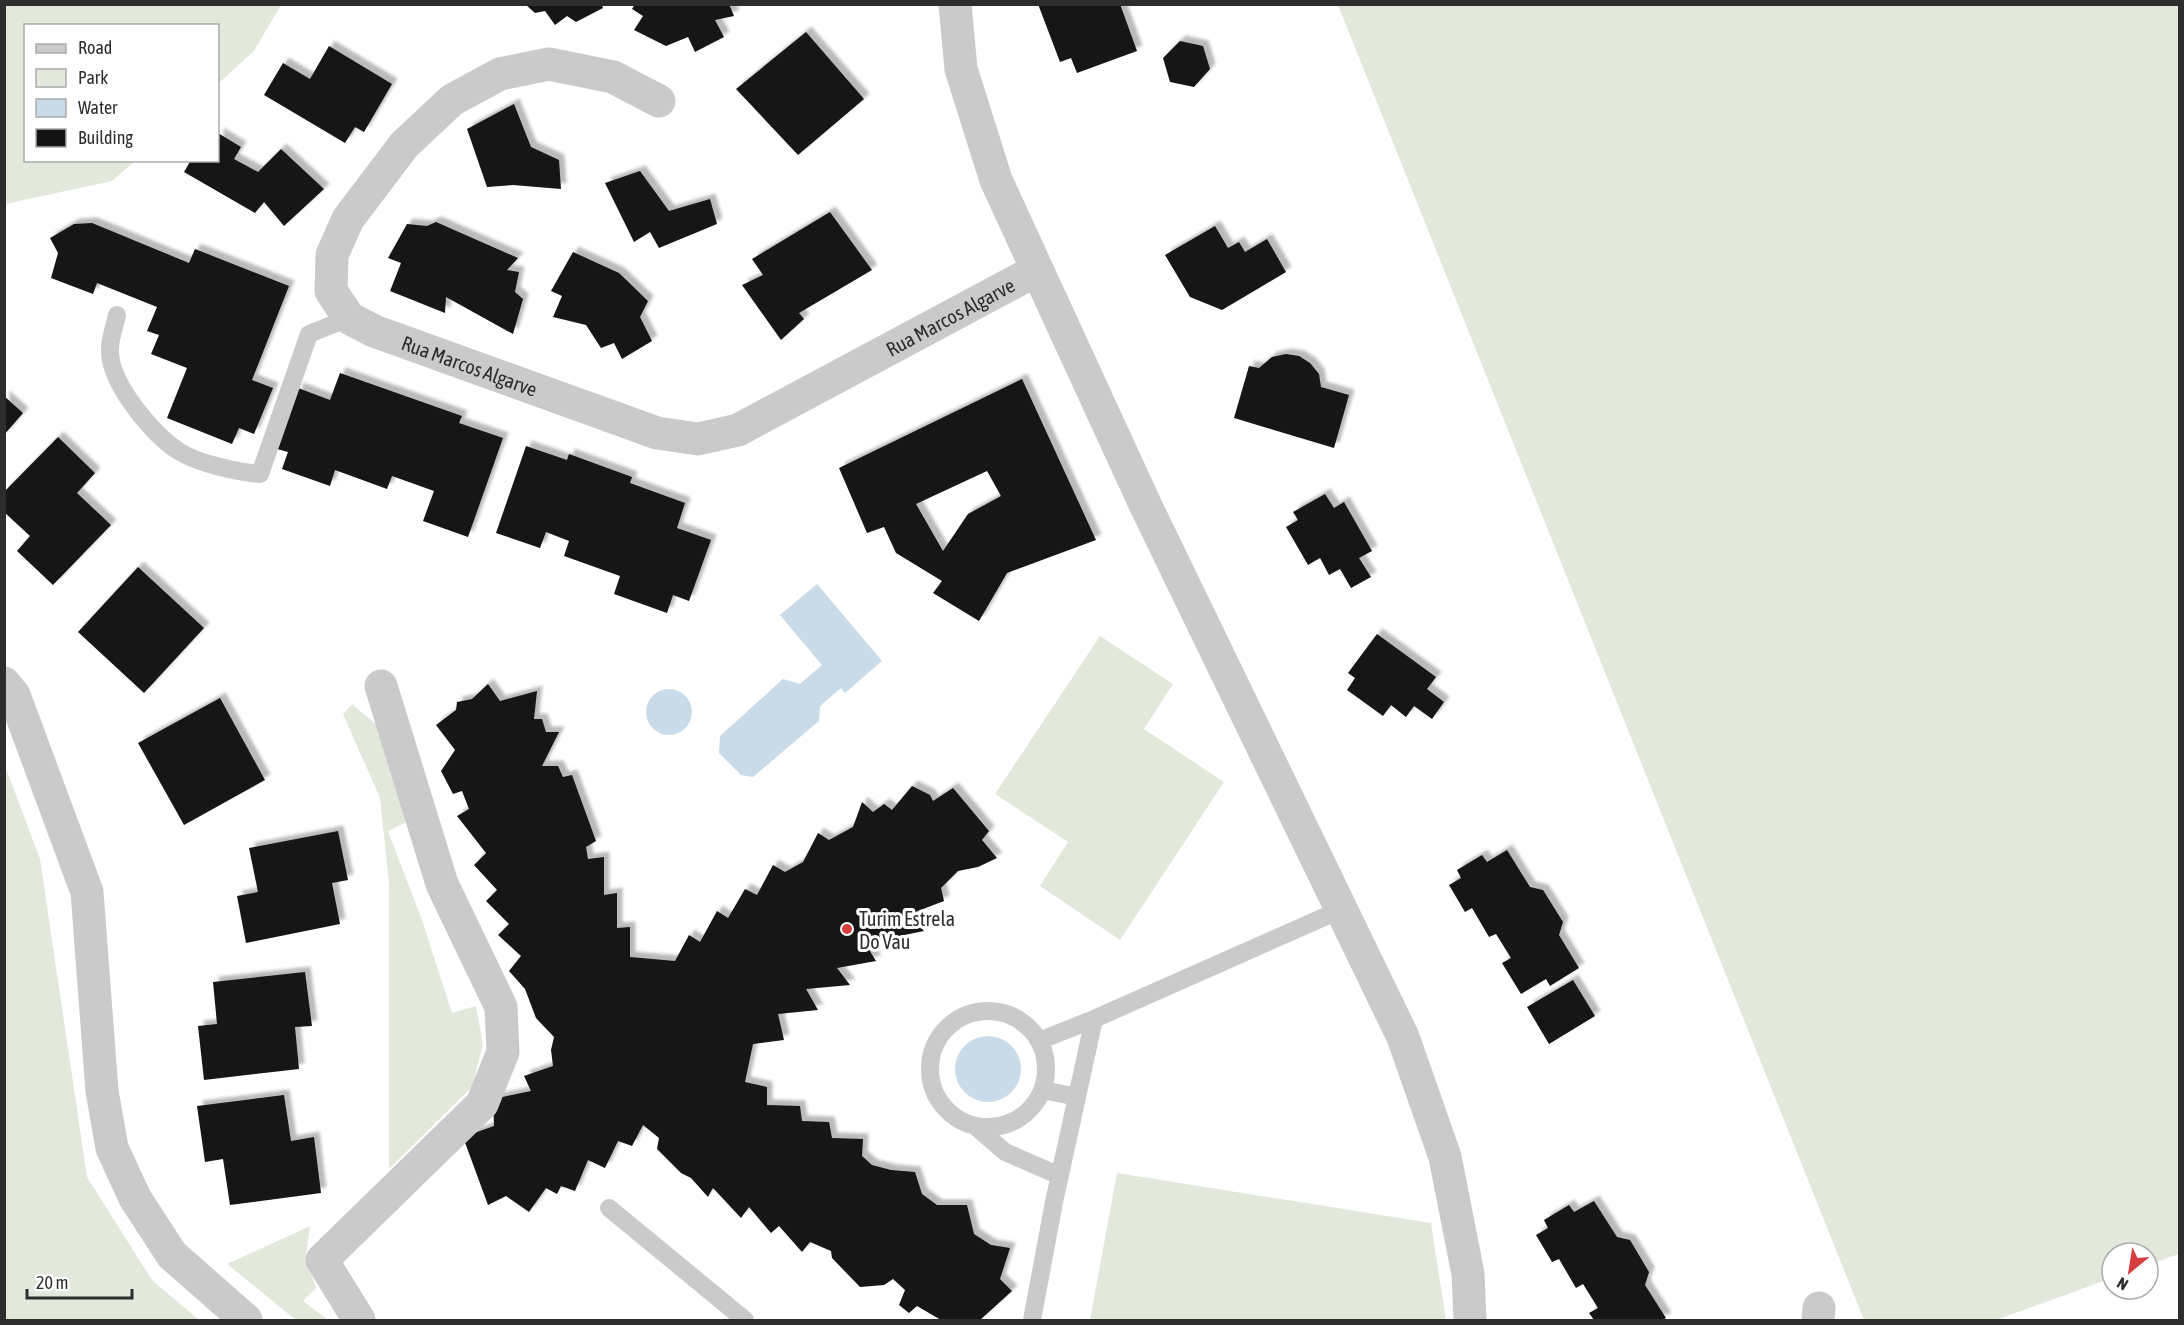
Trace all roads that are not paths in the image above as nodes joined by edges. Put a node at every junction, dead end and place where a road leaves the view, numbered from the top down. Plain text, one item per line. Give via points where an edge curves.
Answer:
1 (955, 4) edge
2 (659, 101) dead end
3 (1035, 271) junction
4 (117, 315) dead end
5 (349, 318) junction
6 (4, 683) edge
7 (381, 686) dead end
8 (1340, 910) junction
9 (1094, 1018) junction
10 (1040, 1041) junction
11 (1042, 1090) junction
12 (1077, 1097) junction
13 (975, 1126) junction
14 (1060, 1176) junction
15 (609, 1208) dead end
16 (246, 1320) edge
17 (359, 1320) edge
18 (745, 1320) edge
19 (1032, 1320) edge
20 (1470, 1320) edge

1 - 3 street via 961,69 996,180
2 - 5 street, Rua Marcos Algarve via 613,77 549,64 500,74 452,100 404,145 348,219 332,255 331,291
3 - 5 street, Rua Marcos Algarve via 738,430 698,439 657,433 374,331
3 - 8 street
4 - 5 lane via 110,352 122,389 153,427 181,452 239,472 260,474 309,334
6 - 16 street via 14,695 87,892 102,1092 112,1148 135,1198 172,1256
7 - 17 street via 442,884 501,1007 503,1052 482,1104 322,1260
8 - 9 lane
8 - 20 street via 1403,1037 1446,1157 1468,1274
9 - 10 lane
9 - 12 lane
10 - 11 lane via 1047,1073
10 - 13 lane via 1016,1018 984,1010 953,1021 941,1033 929,1064 930,1081 946,1110
11 - 12 lane
11 - 13 lane via 1023,1116 1008,1124
12 - 14 lane
13 - 14 lane via 1005,1152
14 - 19 lane
15 - 18 lane

